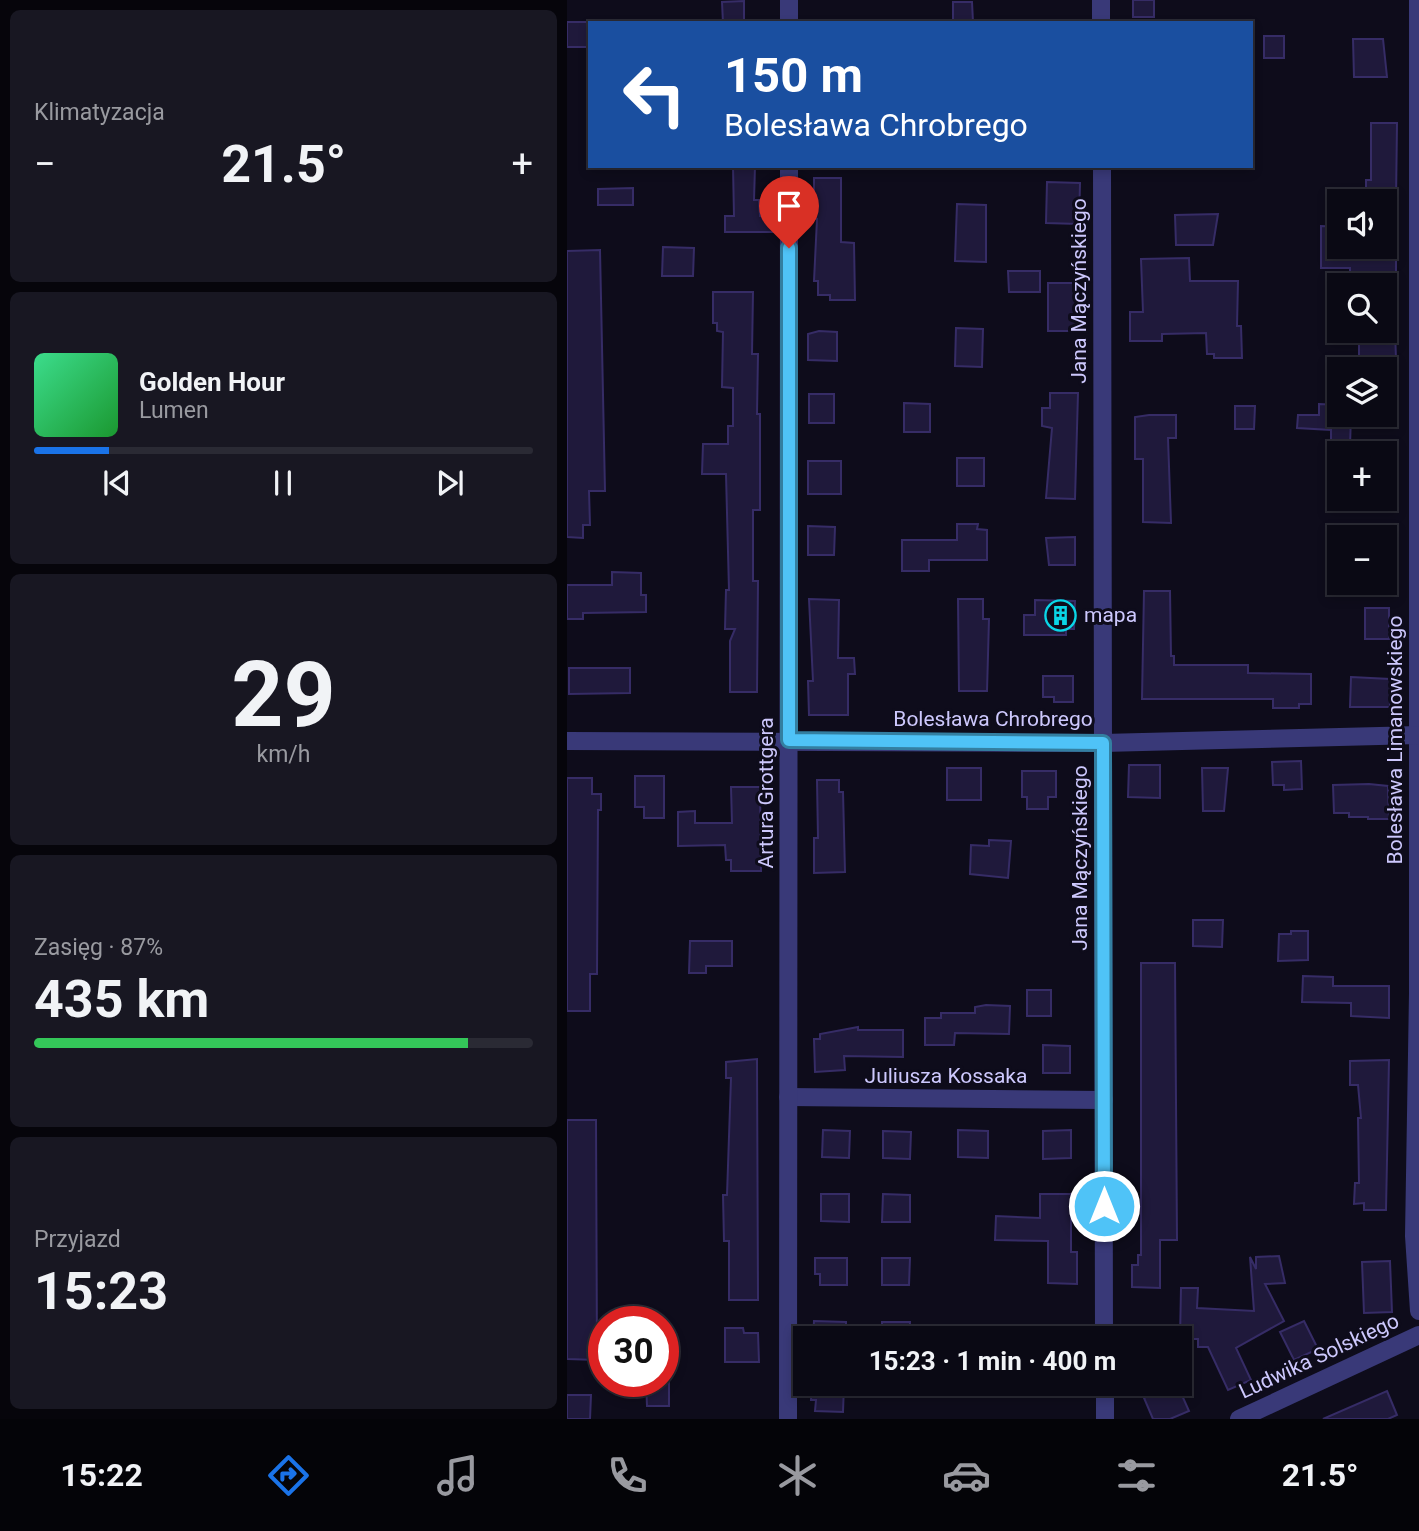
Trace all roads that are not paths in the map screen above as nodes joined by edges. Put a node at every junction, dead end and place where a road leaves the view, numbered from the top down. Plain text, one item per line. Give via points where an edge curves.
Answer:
1 (789, 0) edge
2 (1101, 0) edge
3 (1418, 0) edge
4 (789, 21) edge
5 (1101, 21) edge
6 (789, 168) edge
7 (1102, 168) edge
8 (1418, 735) edge
9 (789, 740) junction
10 (567, 741) edge
11 (1103, 743) junction
12 (1419, 993) edge
13 (788, 1097) junction
14 (1104, 1100) junction
15 (1419, 1311) edge
16 (1104, 1326) edge
17 (1419, 1335) edge
18 (1105, 1396) edge
19 (788, 1419) edge
20 (1105, 1419) edge
21 (1238, 1419) edge

1 - 4 street
2 - 5 street
3 - 8 street, Bolesława Limanowskiego
6 - 9 street, Artura Grottgera
7 - 11 street, Jana Mączyńskiego
8 - 11 street, Bolesława Chrobrego
8 - 12 street, Bolesława Limanowskiego
9 - 10 street, Bolesława Chrobrego
9 - 11 street, Bolesława Chrobrego
9 - 13 street, Artura Grottgera
11 - 14 street, Jana Mączyńskiego
12 - 15 street, Bolesława Limanowskiego via 1413,1236
13 - 14 street, Juliusza Kossaka
13 - 19 street, Artura Grottgera
14 - 16 street, Jana Mączyńskiego
17 - 21 street, Ludwika Solskiego
18 - 20 street

